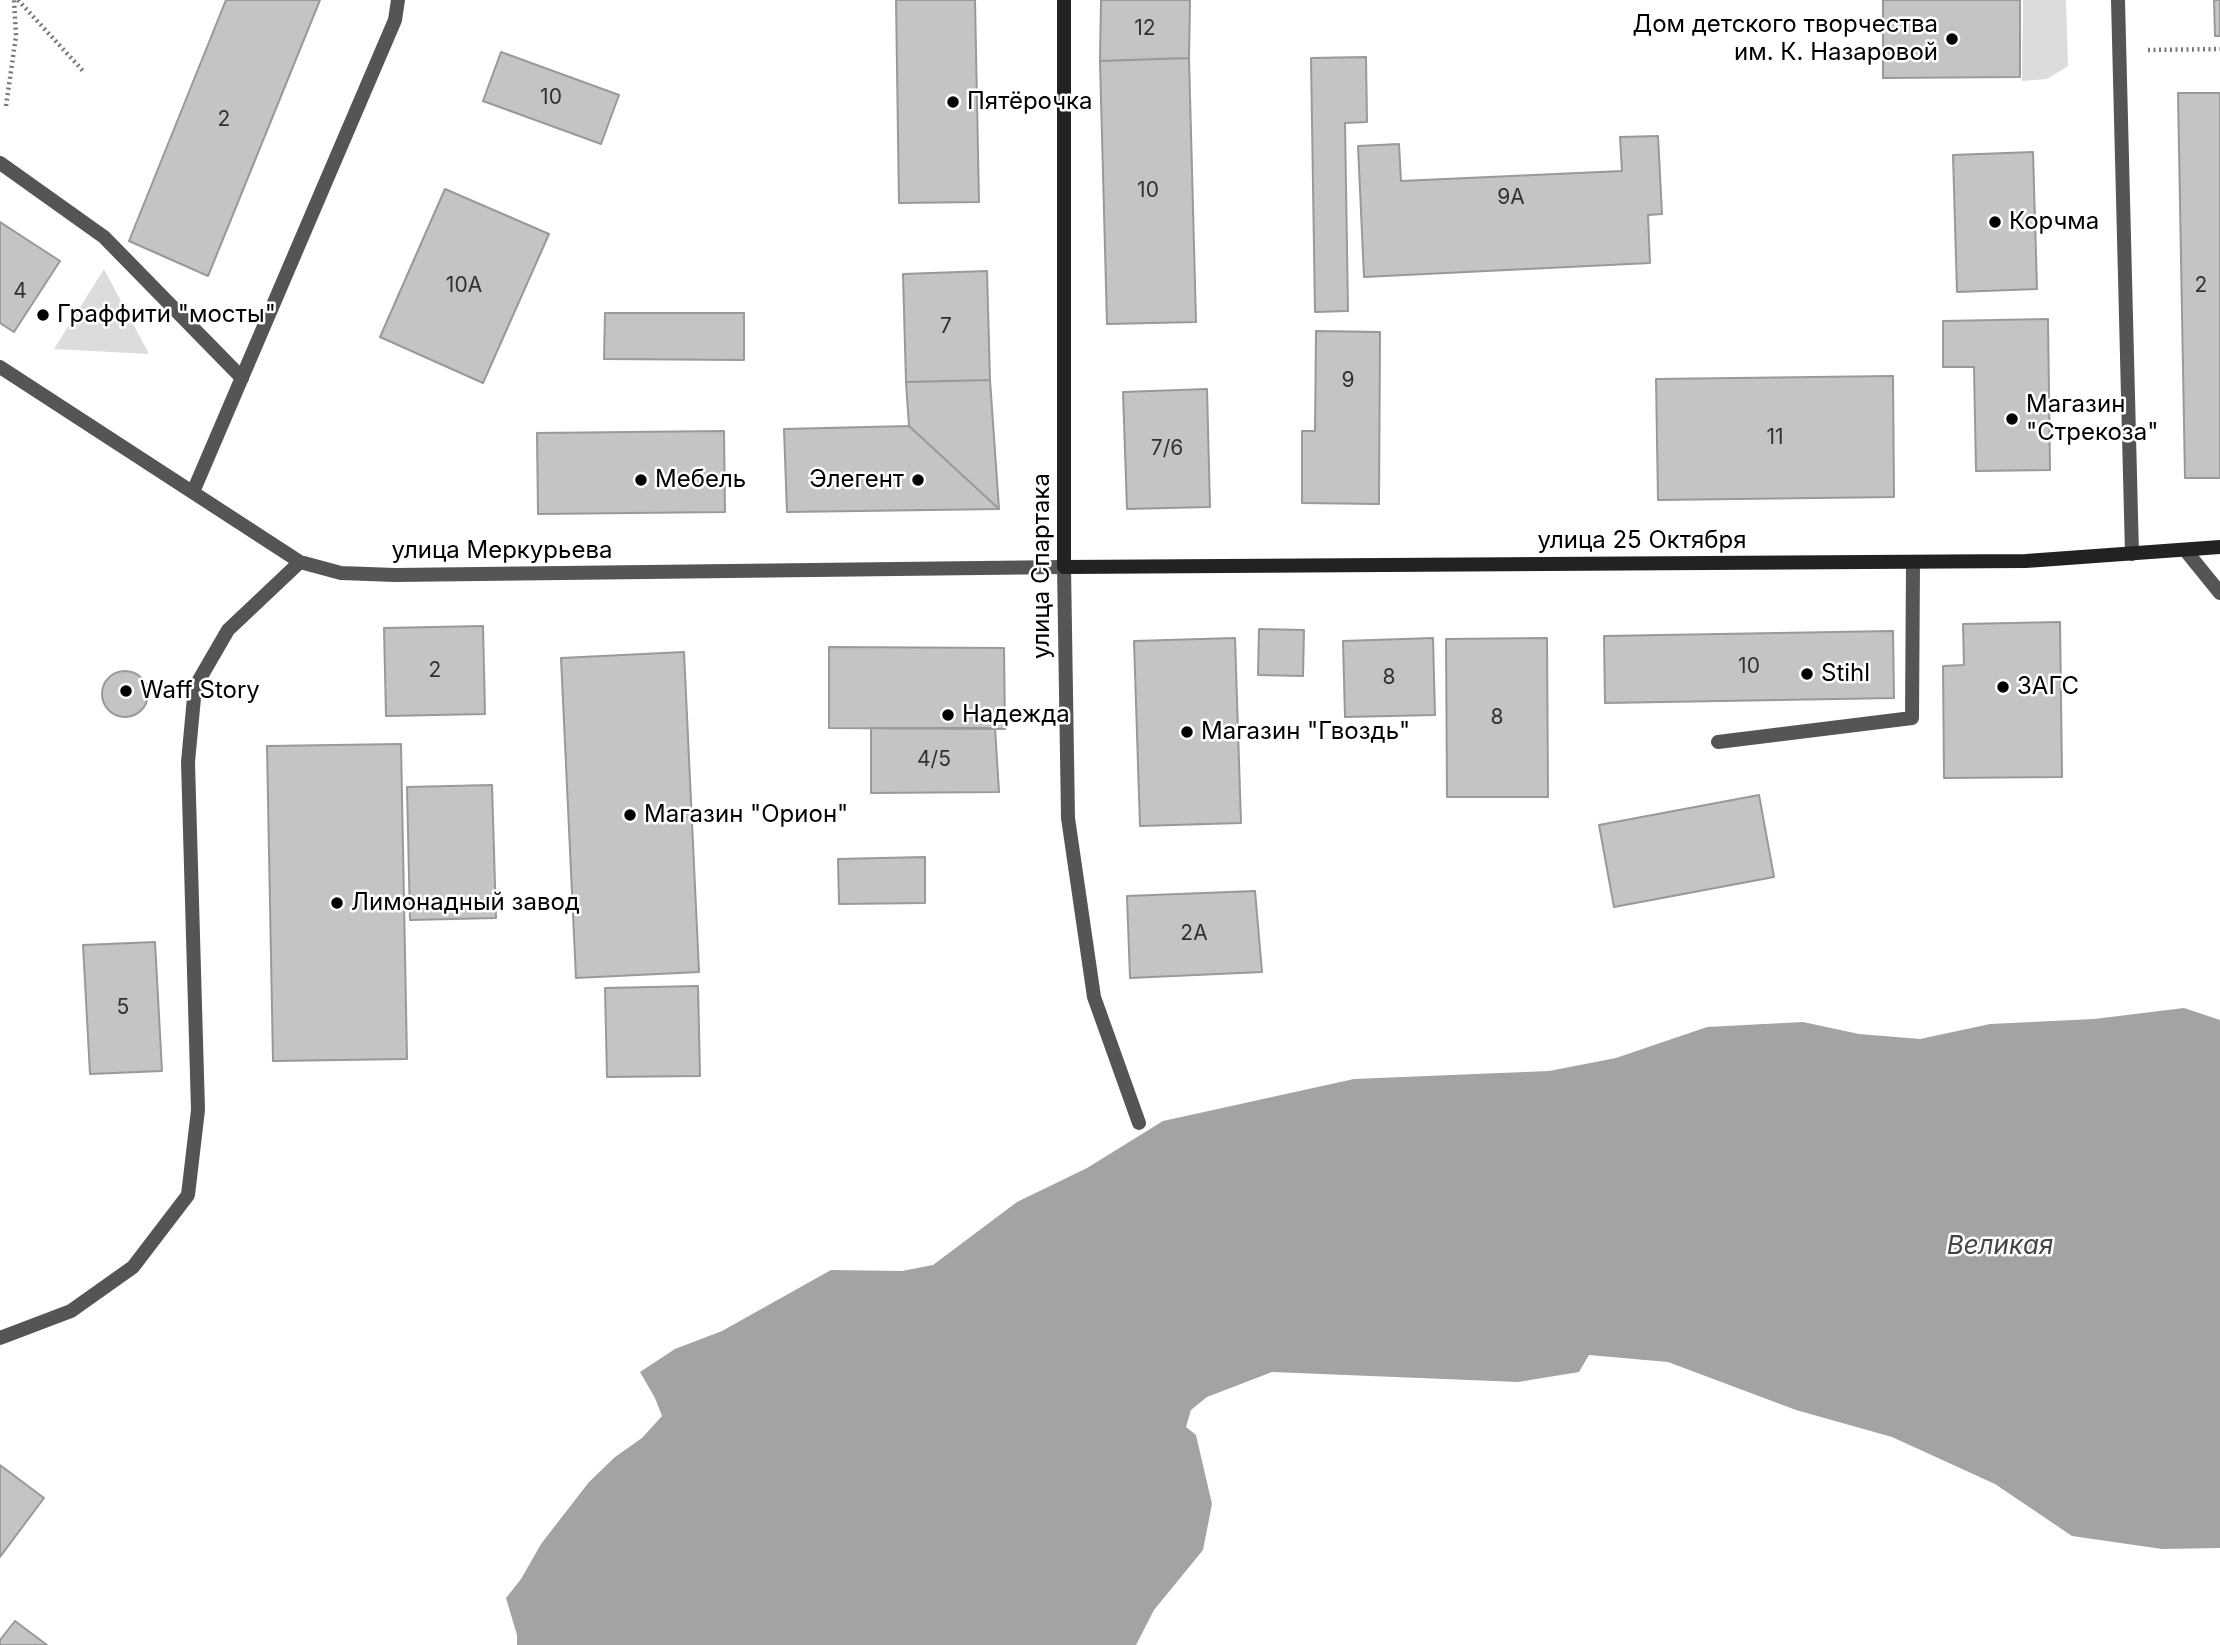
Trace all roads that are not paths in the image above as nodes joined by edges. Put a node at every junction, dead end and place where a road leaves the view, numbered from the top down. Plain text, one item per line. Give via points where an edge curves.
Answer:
1 (398, 0) edge
2 (1064, 0) edge
3 (2118, 0) edge
4 (0, 163) edge
5 (0, 367) edge
6 (242, 378) junction
7 (193, 492) junction
8 (2220, 547) edge
9 (2186, 551) junction
10 (2132, 554) junction
11 (300, 562) junction
12 (1913, 562) junction
13 (1064, 567) junction
14 (2220, 593) edge
15 (1718, 743) dead end
16 (1139, 1123) dead end
17 (0, 1338) edge

1 - 6 street via 395,19
2 - 13 street, улица Спартака
3 - 10 street
4 - 6 street via 104,237
5 - 7 street, улица Меркурьева
6 - 7 street
7 - 11 street, улица Меркурьева
8 - 9 street, улица 25 Октября
9 - 10 street, улица 25 Октября
9 - 14 street
10 - 12 street, улица 25 Октября
11 - 13 street, улица Меркурьева via 341,573 395,575
11 - 17 street via 228,630 195,687 188,762 198,1110 188,1195 133,1267 71,1311
12 - 13 street, улица 25 Октября
12 - 15 street via 1912,718
13 - 16 street, улица Спартака via 1068,818 1094,997

